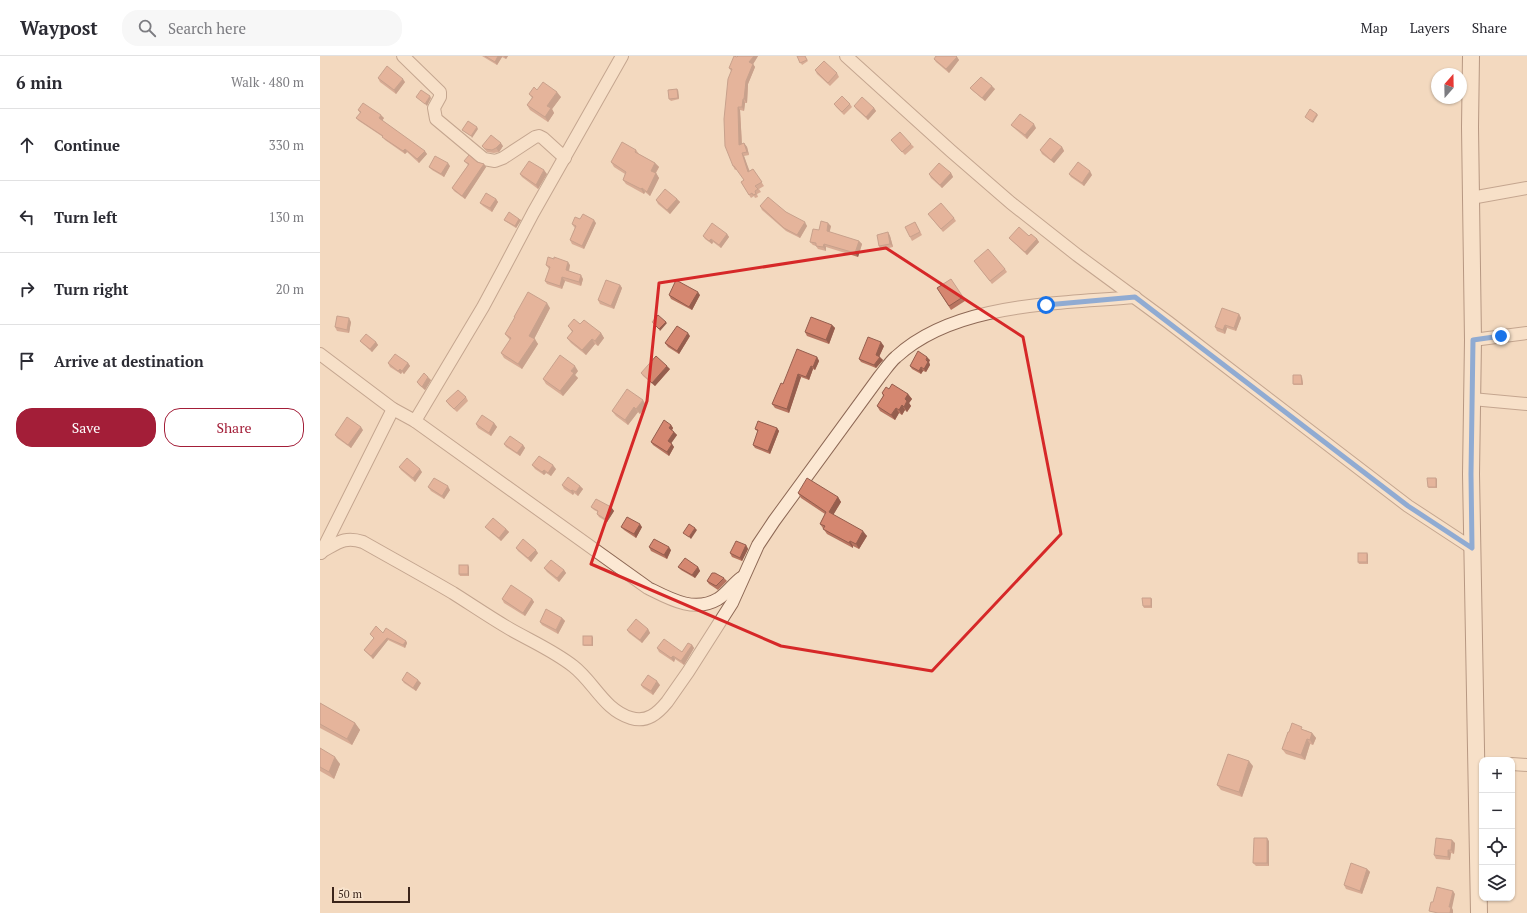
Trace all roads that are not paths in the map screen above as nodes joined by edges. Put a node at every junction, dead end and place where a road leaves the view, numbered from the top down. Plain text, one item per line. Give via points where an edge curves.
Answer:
1 (403, 56) edge
2 (622, 56) edge
3 (846, 56) edge
4 (1471, 56) edge
5 (565, 158) junction
6 (1527, 188) edge
7 (1471, 198) junction
8 (1135, 297) junction
9 (1527, 333) edge
10 (1473, 340) junction
11 (320, 354) edge
12 (1472, 399) junction
13 (1527, 404) edge
14 (393, 409) junction
15 (415, 421) junction
16 (1472, 548) junction
17 (321, 553) edge
18 (745, 574) junction
19 (1479, 761) edge
20 (1515, 764) edge
21 (1527, 765) edge
22 (1479, 793) edge
23 (1479, 913) edge

1 - 5 street via 440,92 434,108 436,118 484,159 495,161 503,158 539,136
2 - 5 street
3 - 8 street via 1011,203
4 - 7 main road
5 - 15 street
6 - 7 street
7 - 10 main road
8 - 16 street via 1408,506
8 - 18 street via 1014,307 971,317 931,333 911,345 896,357 880,376 774,521 758,545
9 - 10 street
10 - 12 main road
11 - 14 street
12 - 13 street
12 - 16 main road
14 - 15 street
14 - 17 street
15 - 18 street via 648,588 690,605 707,604 719,598
16 - 19 main road
17 - 18 street via 342,540 352,538 363,542 574,666 612,708 620,714 642,719 652,717 660,710 688,672 732,603
20 - 21 street
22 - 23 main road

